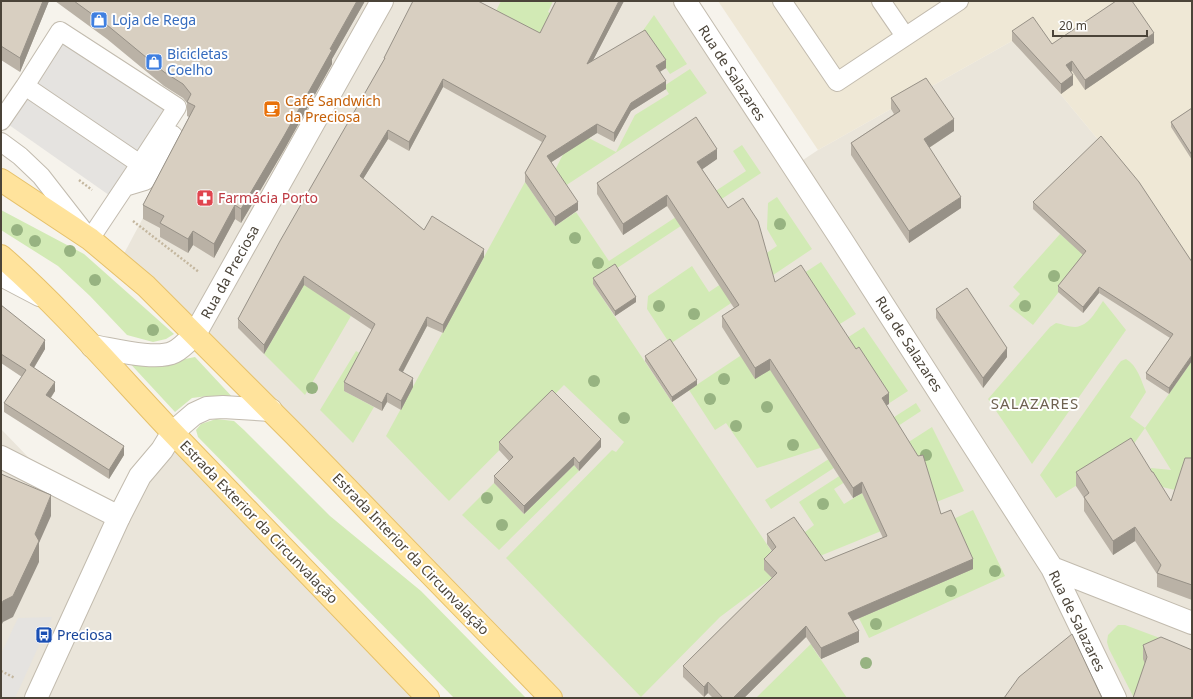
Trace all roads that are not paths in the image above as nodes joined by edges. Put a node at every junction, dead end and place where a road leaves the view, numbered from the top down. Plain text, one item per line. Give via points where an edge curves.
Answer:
1 (382, 1) edge
2 (685, 1) edge
3 (782, 1) edge
4 (881, 1) edge
5 (959, 1) edge
6 (905, 36) junction
7 (24, 86) junction
8 (172, 115) junction
9 (1, 121) edge
10 (1, 142) edge
11 (140, 164) junction
12 (1, 180) edge
13 (125, 187) junction
14 (90, 239) junction
15 (1, 256) edge
16 (1, 277) edge
17 (52, 305) junction
18 (195, 334) junction
19 (92, 346) junction
20 (271, 410) junction
21 (173, 432) junction
22 (1, 457) edge
23 (119, 517) junction
24 (1052, 568) junction
25 (1192, 623) edge
26 (36, 698) edge
27 (428, 698) edge
28 (551, 698) edge
29 (1115, 698) edge

1 - 18 street, Rua da Preciosa
2 - 24 street, Rua de Salazares
3 - 6 lane via 837,82
4 - 6 lane
5 - 6 lane
7 - 8 lane via 60,31 177,107
7 - 9 lane
7 - 11 lane
8 - 11 lane
8 - 13 lane via 177,128 145,181
10 - 14 lane, Estrada Interior da Circunvalação via 41,176
11 - 13 lane
12 - 14 main road, Estrada Interior da Circunvalação
13 - 14 lane
14 - 18 main road, Estrada Interior da Circunvalação via 146,286
15 - 17 main road, Estrada Exterior da Circunvalação
16 - 17 lane, Estrada Exterior da Circunvalação
17 - 19 main road, Estrada Exterior da Circunvalação
18 - 19 street via 174,352 160,356
18 - 20 main road, Estrada Interior da Circunvalação
19 - 21 main road, Estrada Exterior da Circunvalação
20 - 21 street via 207,408 194,414
20 - 28 main road, Estrada Interior da Circunvalação
21 - 23 street via 140,476
21 - 27 main road, Estrada Exterior da Circunvalação
22 - 23 street
23 - 26 street
24 - 25 street
24 - 29 street, Rua de Salazares

